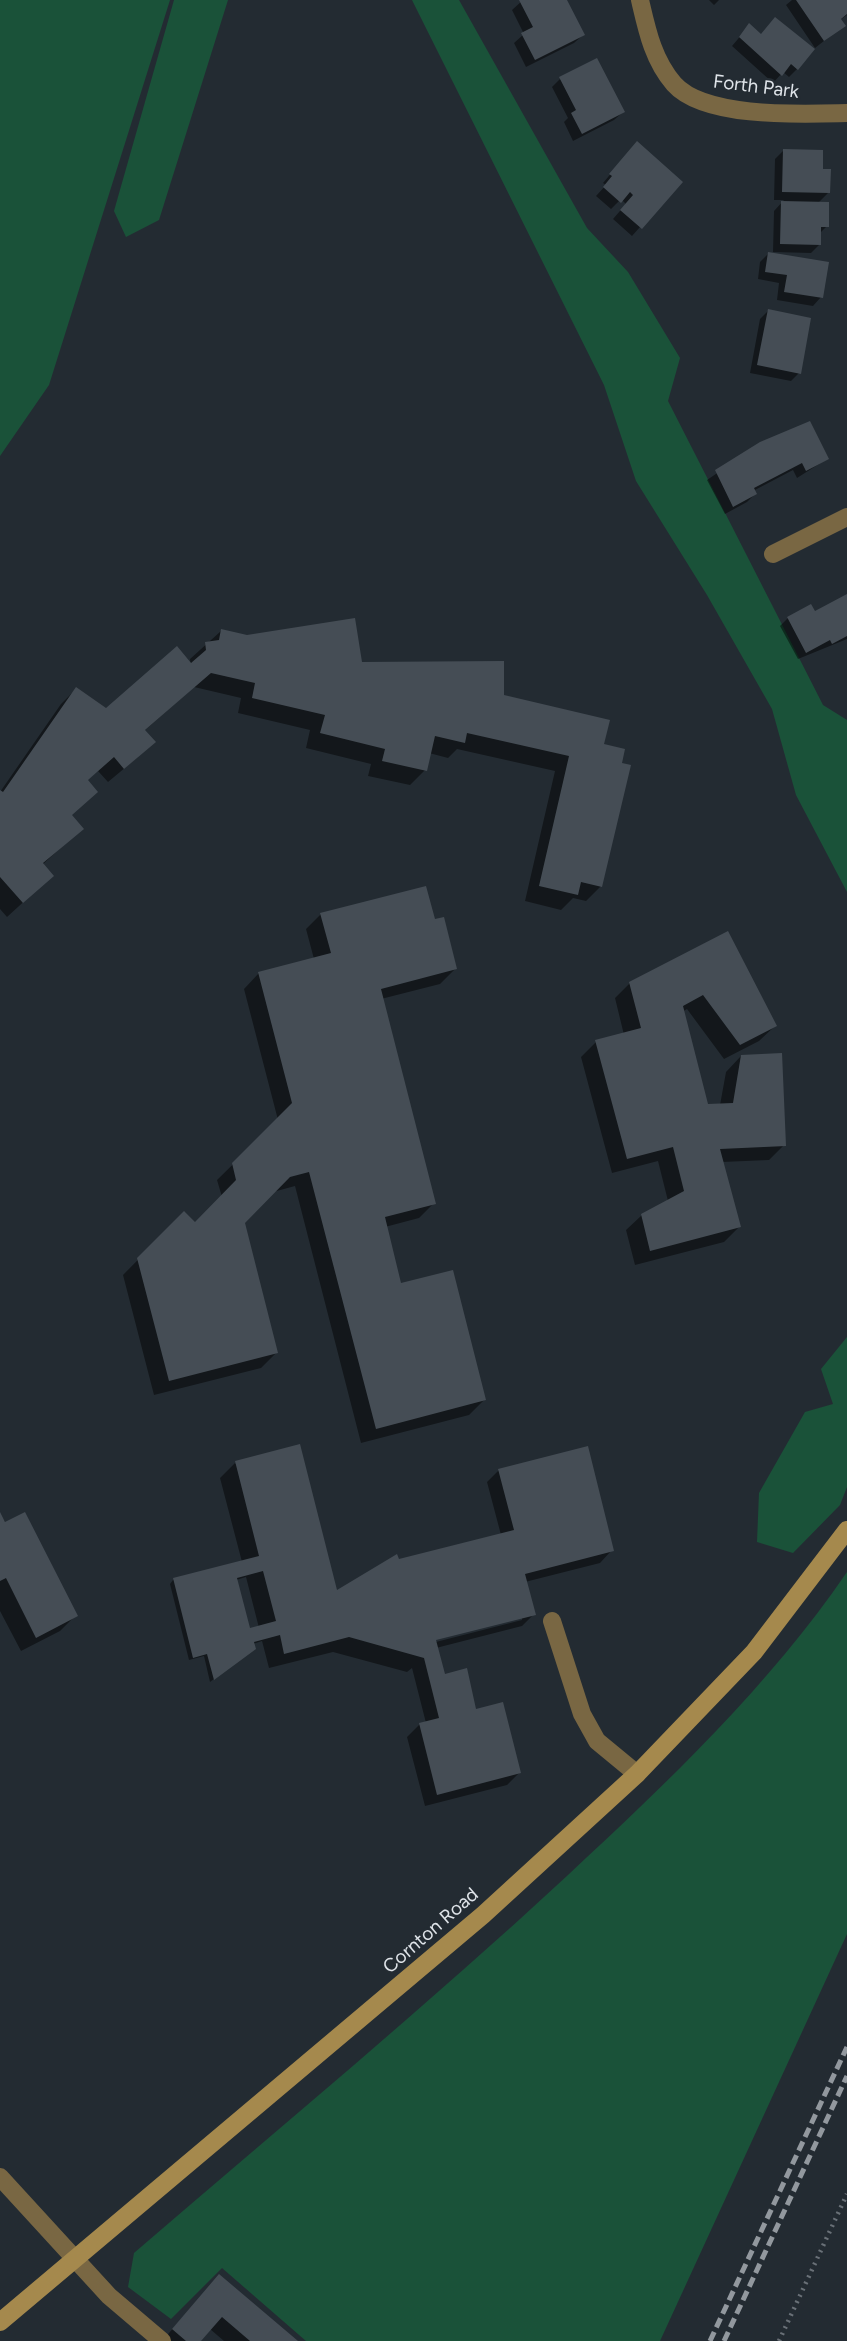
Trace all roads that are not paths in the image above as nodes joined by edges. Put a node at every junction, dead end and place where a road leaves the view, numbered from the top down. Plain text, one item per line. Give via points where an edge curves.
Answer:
1 (640, 0) edge
2 (847, 113) edge
3 (847, 517) edge
4 (773, 554) dead end
5 (847, 1530) edge
6 (552, 1621) dead end
7 (637, 1774) junction
8 (0, 2177) edge
9 (76, 2259) junction
10 (0, 2322) edge
11 (162, 2341) edge

1 - 2 street, Forth Park via 660,65 676,87 704,103 790,115
3 - 4 street
5 - 7 main road, Cornton Road via 754,1652
6 - 7 street via 582,1714 597,1741
7 - 9 main road, Cornton Road via 483,1915
8 - 9 street
9 - 10 main road, Cornton Road
9 - 11 street via 109,2296

